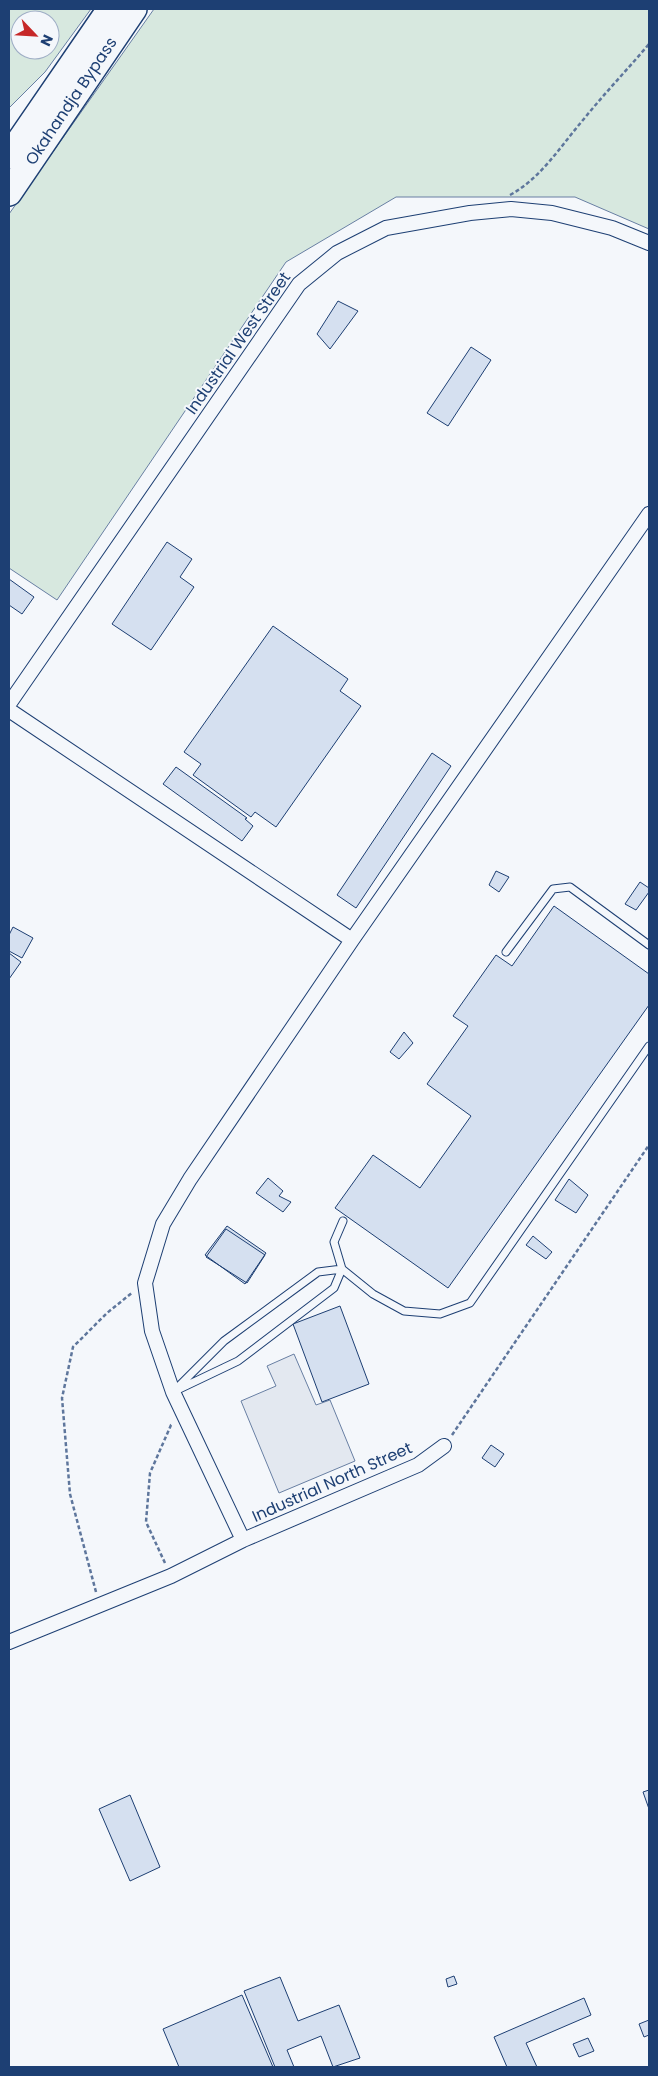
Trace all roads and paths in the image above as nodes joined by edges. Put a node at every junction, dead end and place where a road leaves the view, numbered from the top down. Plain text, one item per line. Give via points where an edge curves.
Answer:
1 (110, 9) edge
2 (134, 9) edge
3 (92, 35) junction
4 (649, 44) edge
5 (9, 124) edge
6 (9, 156) edge
7 (9, 193) edge
8 (509, 196) dead end
9 (649, 243) edge
10 (649, 514) edge
11 (9, 704) edge
12 (9, 710) edge
13 (352, 940) junction
14 (649, 945) edge
15 (506, 952) dead end
16 (649, 1046) edge
17 (649, 1145) edge
18 (343, 1221) dead end
19 (342, 1269) junction
20 (144, 1283) junction
21 (173, 1392) junction
22 (185, 1418) junction
23 (444, 1446) joint
24 (243, 1540) junction
25 (171, 1576) junction
26 (100, 1606) junction
27 (9, 1642) edge

1 - 3 highway, Okahandja Bypass
2 - 7 highway, Okahandja Bypass
3 - 5 highway via 22,116
3 - 6 highway, Okahandja Bypass
4 - 8 path via 526,186
9 - 11 street, Industrial West Street via 612,228 552,213 511,209 386,228 336,252 299,284
10 - 13 street
12 - 13 street
13 - 20 street via 190,1179 163,1224
14 - 15 lane via 570,888 553,889
16 - 19 lane via 470,1303 440,1314 404,1311 372,1294
17 - 23 path
18 - 19 lane via 334,1242
19 - 21 lane via 318,1272 310,1277 224,1341
19 - 21 lane via 334,1288 238,1361
20 - 21 street via 152,1331
20 - 26 path via 72,1347 62,1398 70,1494
21 - 22 street
22 - 24 street
22 - 25 path via 170,1426 150,1473 146,1522
23 - 24 street, Industrial North Street via 418,1465
24 - 25 street, Industrial North Street
25 - 26 street, Industrial North Street
26 - 27 street, Industrial North Street

